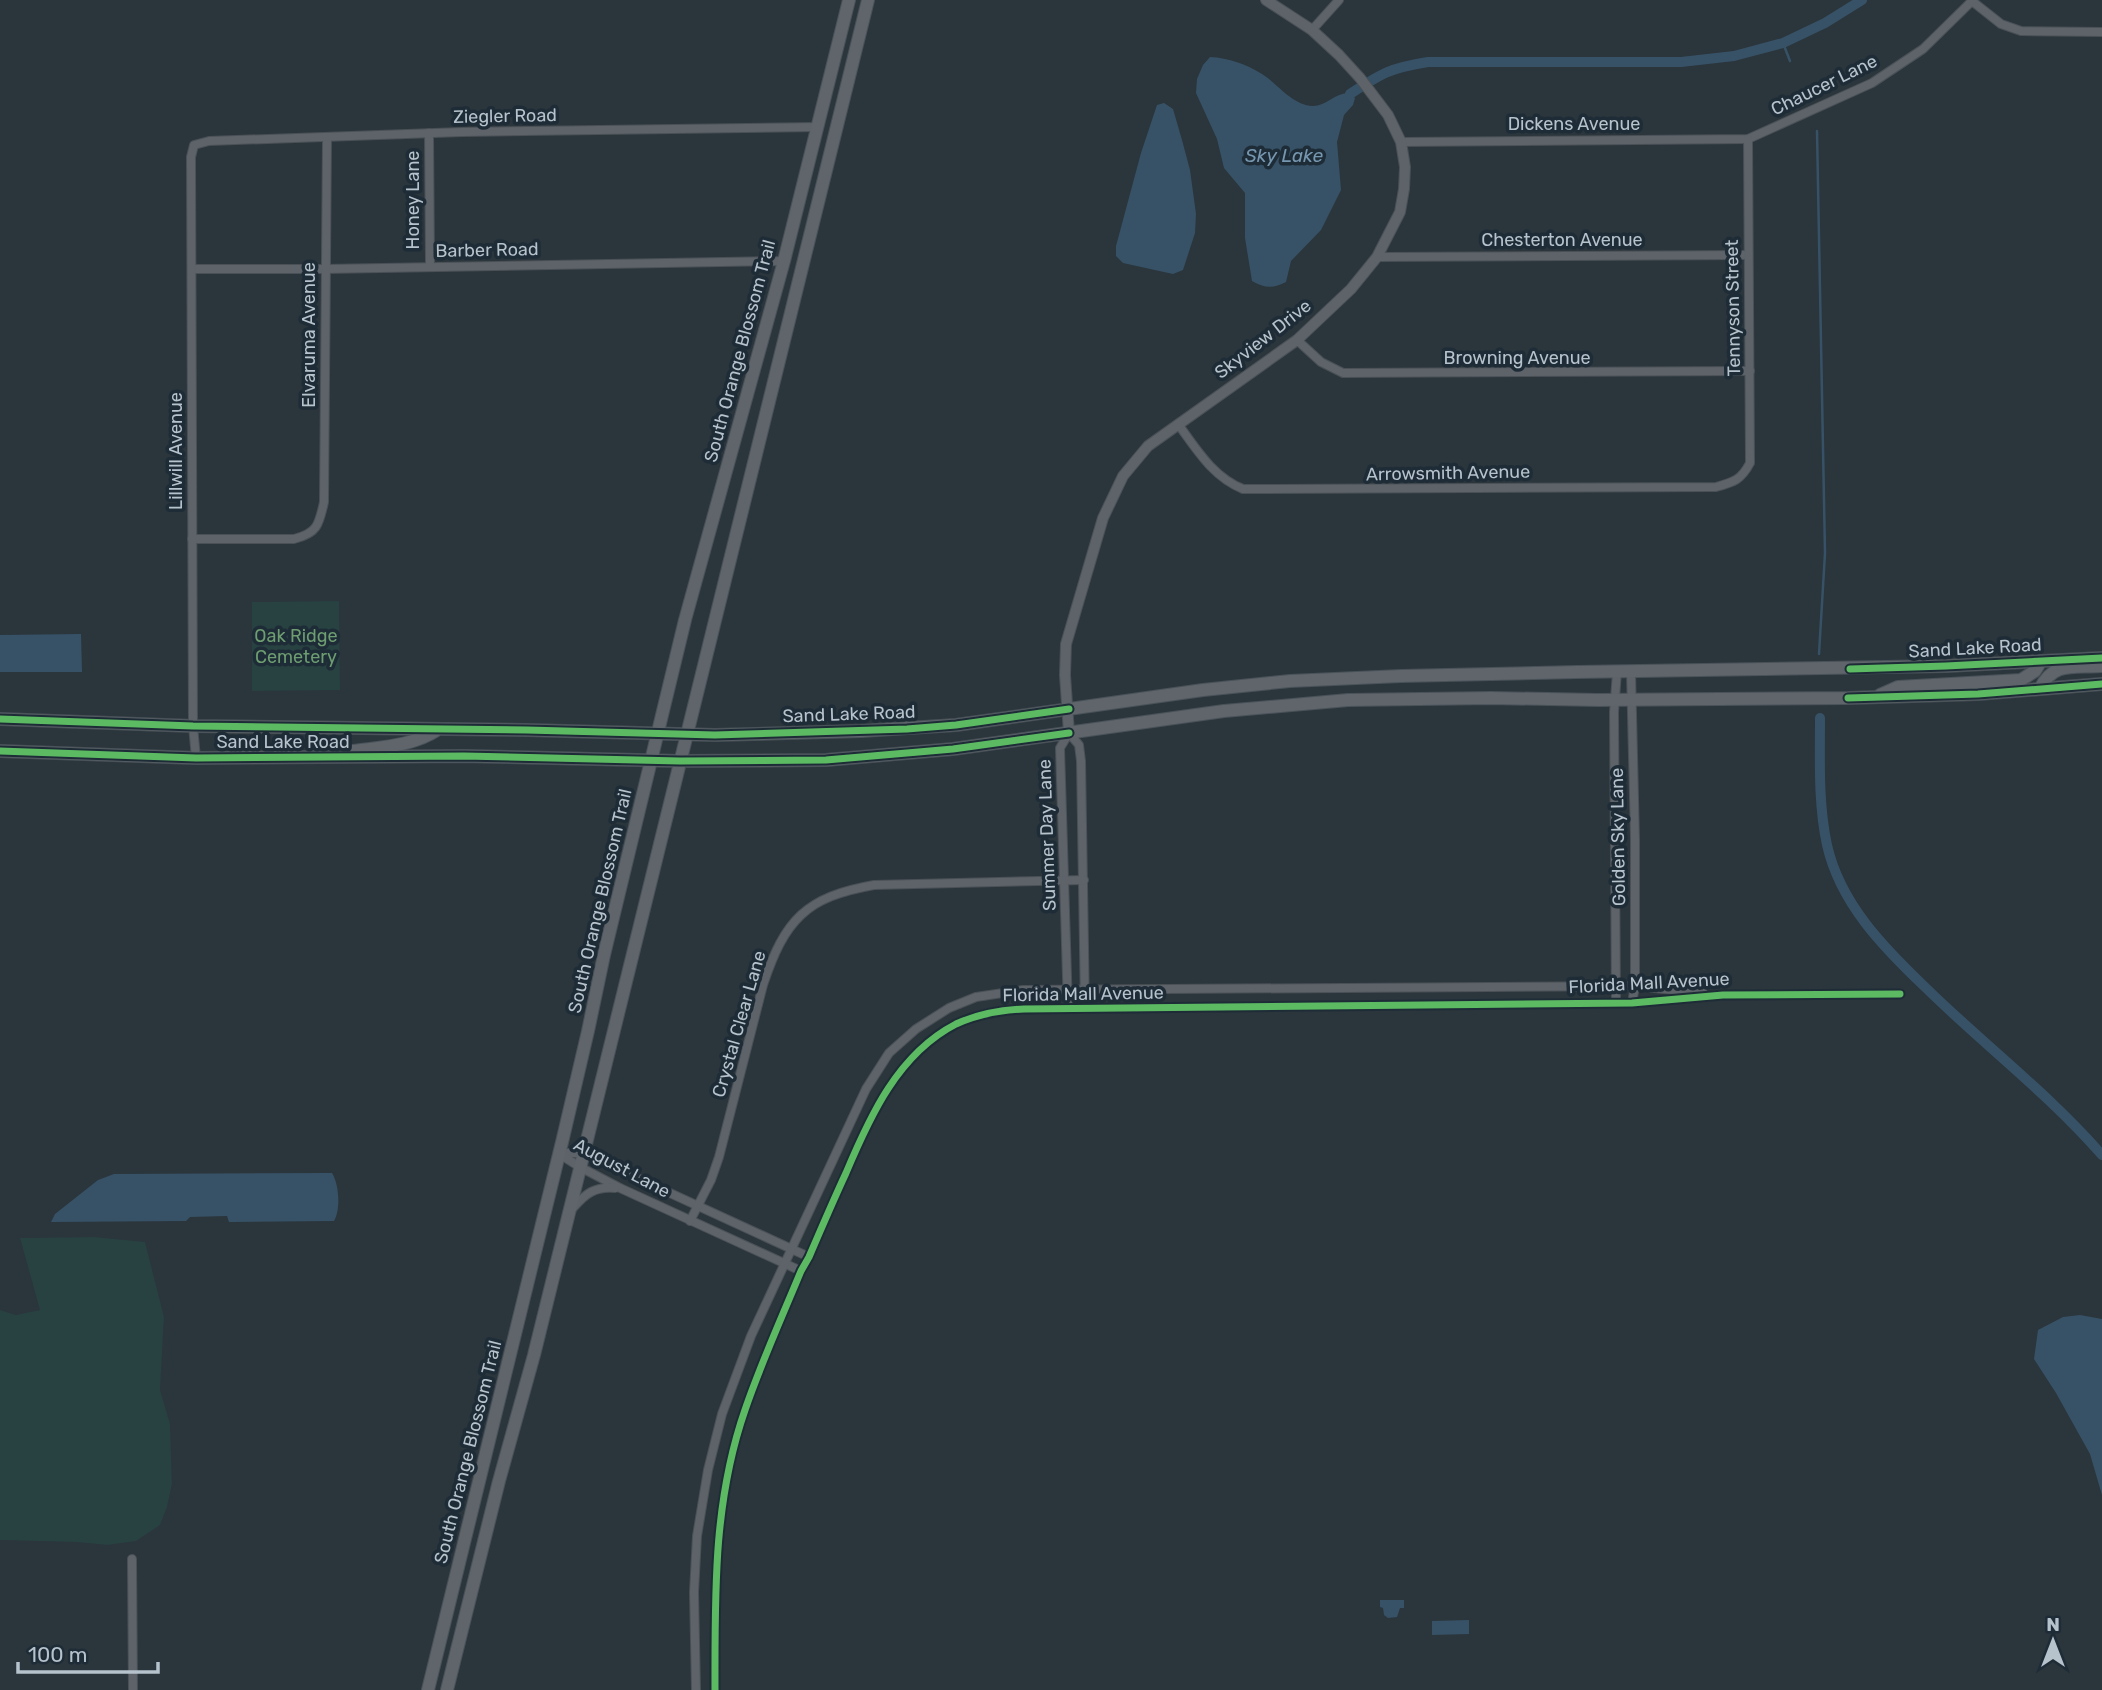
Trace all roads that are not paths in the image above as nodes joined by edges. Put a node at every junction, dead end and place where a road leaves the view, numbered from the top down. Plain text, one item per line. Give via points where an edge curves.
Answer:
1 (849, 0) edge
2 (869, 0) edge
3 (1266, 0) edge
4 (1339, 0) edge
5 (1973, 0) edge
6 (1312, 30) junction
7 (2102, 32) edge
8 (817, 127) junction
9 (429, 133) junction
10 (327, 138) junction
11 (1748, 139) junction
12 (1401, 142) junction
13 (194, 145) joint
14 (790, 234) junction
15 (1748, 255) junction
16 (1377, 257) junction
17 (784, 261) junction
18 (803, 264) junction
19 (430, 267) junction
20 (191, 269) junction
21 (325, 269) junction
22 (797, 288) junction
23 (1297, 340) junction
24 (1750, 372) junction
25 (1178, 425) junction
26 (1743, 475) joint
27 (192, 539) junction
28 (2102, 658) edge
29 (2041, 661) junction
30 (2102, 666) edge
31 (1617, 672) junction
32 (1631, 672) junction
33 (1290, 681) junction
34 (2102, 684) edge
35 (2040, 689) junction
36 (1874, 698) junction
37 (1615, 700) junction
38 (1632, 700) junction
39 (1289, 705) junction
40 (1069, 709) junction
41 (0, 719) edge
42 (193, 726) junction
43 (437, 730) junction
44 (1069, 733) junction
45 (659, 734) junction
46 (687, 734) junction
47 (0, 751) edge
48 (196, 758) junction
49 (301, 758) junction
50 (651, 761) junction
51 (680, 761) junction
52 (1065, 880) junction
53 (1084, 880) junction
54 (1618, 986) junction
55 (1635, 986) junction
56 (1495, 987) junction
57 (1086, 989) junction
58 (1068, 990) junction
59 (1900, 994) dead end
60 (1724, 995) junction
61 (1616, 1003) junction
62 (1632, 1003) junction
63 (1494, 1004) junction
64 (1068, 1009) junction
65 (1086, 1009) junction
66 (559, 1153) junction
67 (583, 1153) junction
68 (580, 1167) junction
69 (620, 1188) junction
70 (699, 1205) junction
71 (568, 1213) junction
72 (690, 1221) junction
73 (791, 1249) junction
74 (809, 1257) junction
75 (784, 1264) junction
76 (801, 1271) junction
77 (132, 1559) dead end
78 (133, 1690) edge
79 (428, 1690) edge
80 (447, 1690) edge
81 (696, 1690) edge
82 (715, 1690) edge

1 - 8 main road, South Orange Blossom Trail
2 - 18 main road, South Orange Blossom Trail
3 - 6 street, Skyview Drive
4 - 6 street
5 - 7 street via 2001,24 2021,31
5 - 11 street, Chaucer Lane via 1923,49 1872,83
6 - 12 street, Skyview Drive via 1372,93
8 - 9 street, Ziegler Road
8 - 14 main road, South Orange Blossom Trail
9 - 10 street, Ziegler Road
9 - 19 street, Honey Lane
10 - 13 street, Ziegler Road
10 - 21 street, Elvaruma Avenue
11 - 12 street, Dickens Avenue
11 - 15 street, Tennyson Street
12 - 16 street, Skyview Drive via 1405,178 1400,212
13 - 20 street, Lillwill Avenue
14 - 17 main road, South Orange Blossom Trail
14 - 18 main road
15 - 16 street, Chesterton Avenue
15 - 24 street, Tennyson Street
16 - 23 street, Skyview Drive
17 - 19 street, Barber Road
17 - 22 main road via 796,275
17 - 45 main road, South Orange Blossom Trail
18 - 22 main road, South Orange Blossom Trail
19 - 21 street, Barber Road
20 - 21 street, Barber Road
20 - 27 street, Lillwill Avenue
21 - 27 street, Elvaruma Avenue via 321,519 315,530 294,539
22 - 46 main road, South Orange Blossom Trail
23 - 24 street, Browning Avenue via 1321,362 1343,373
23 - 25 street, Skyview Drive
24 - 26 street, Tennyson Street via 1750,463
25 - 26 street, Arrowsmith Avenue via 1214,472 1243,489 1716,487
25 - 40 street, Skyview Drive via 1147,446 1123,476 1103,518 1066,644
27 - 42 street, Lillwill Avenue
28 - 29 main road, Sand Lake Road
29 - 32 main road, Sand Lake Road
29 - 36 main road via 2021,680 1898,687
30 - 35 main road via 2056,670 2046,676
31 - 32 main road, Sand Lake Road
31 - 33 main road, Sand Lake Road
31 - 37 street, Golden Sky Lane
32 - 38 street, Golden Sky Lane
33 - 39 main road
33 - 40 main road, Sand Lake Road
34 - 35 main road, Sand Lake Road
35 - 36 main road, Sand Lake Road
36 - 38 main road, Sand Lake Road
37 - 38 main road, Sand Lake Road
37 - 39 main road, Sand Lake Road via 1395,699
37 - 54 street, Golden Sky Lane
38 - 55 street, Golden Sky Lane
39 - 44 main road, Sand Lake Road
40 - 44 street, Skyview Drive
40 - 46 main road, Sand Lake Road via 907,729
41 - 42 main road, Sand Lake Road
42 - 43 main road, Sand Lake Road
42 - 48 street, Lillwill Avenue
43 - 45 main road, Sand Lake Road
43 - 49 main road via 409,743
44 - 51 main road, Sand Lake Road via 898,755
44 - 52 street, Summer Day Lane via 1060,748
44 - 53 street, Summer Day Lane via 1079,745
45 - 46 main road, Sand Lake Road
45 - 50 main road, South Orange Blossom Trail
46 - 51 main road, South Orange Blossom Trail
47 - 48 main road, Sand Lake Road
48 - 49 main road, Sand Lake Road
49 - 50 main road, Sand Lake Road
50 - 51 main road, Sand Lake Road
50 - 66 main road, South Orange Blossom Trail
51 - 67 main road, South Orange Blossom Trail
52 - 53 street, Crystal Clear Lane
52 - 58 street, Summer Day Lane
52 - 70 street, Crystal Clear Lane via 874,885 844,890 806,910 785,932 772,957 719,1157
53 - 57 street, Summer Day Lane
54 - 55 street, Florida Mall Avenue
54 - 56 street, Florida Mall Avenue
54 - 61 street, Golden Sky Lane
55 - 60 street, Florida Mall Avenue
55 - 62 street, Golden Sky Lane
56 - 57 street, Florida Mall Avenue
56 - 63 street
57 - 58 street, Florida Mall Avenue
57 - 65 street, Summer Day Lane
58 - 64 street, Summer Day Lane
58 - 73 street, Florida Mall Avenue via 976,997 916,1029 889,1054 863,1094
59 - 60 street, Florida Mall Avenue
60 - 62 street, Florida Mall Avenue
61 - 62 street, Florida Mall Avenue
61 - 63 street, Florida Mall Avenue
63 - 65 street, Florida Mall Avenue
64 - 65 street, Florida Mall Avenue
64 - 74 street, Florida Mall Avenue via 981,1015 954,1025 923,1046 880,1100
66 - 67 street, August Lane
66 - 68 street, August Lane
66 - 79 main road, South Orange Blossom Trail
67 - 68 main road, South Orange Blossom Trail
67 - 70 street, August Lane
68 - 69 street, August Lane
68 - 71 main road, South Orange Blossom Trail
69 - 71 street via 591,1190
69 - 72 street, August Lane
70 - 72 street, Crystal Clear Lane
70 - 73 street, August Lane
71 - 80 main road, South Orange Blossom Trail
72 - 75 street, August Lane
73 - 74 street, August Lane
73 - 75 street, Florida Mall Avenue
74 - 76 street, Florida Mall Avenue
75 - 76 street, August Lane
75 - 81 street, Florida Mall Avenue via 722,1414 708,1470 695,1565
76 - 82 street, Florida Mall Avenue via 744,1412 725,1491 715,1577
77 - 78 street

